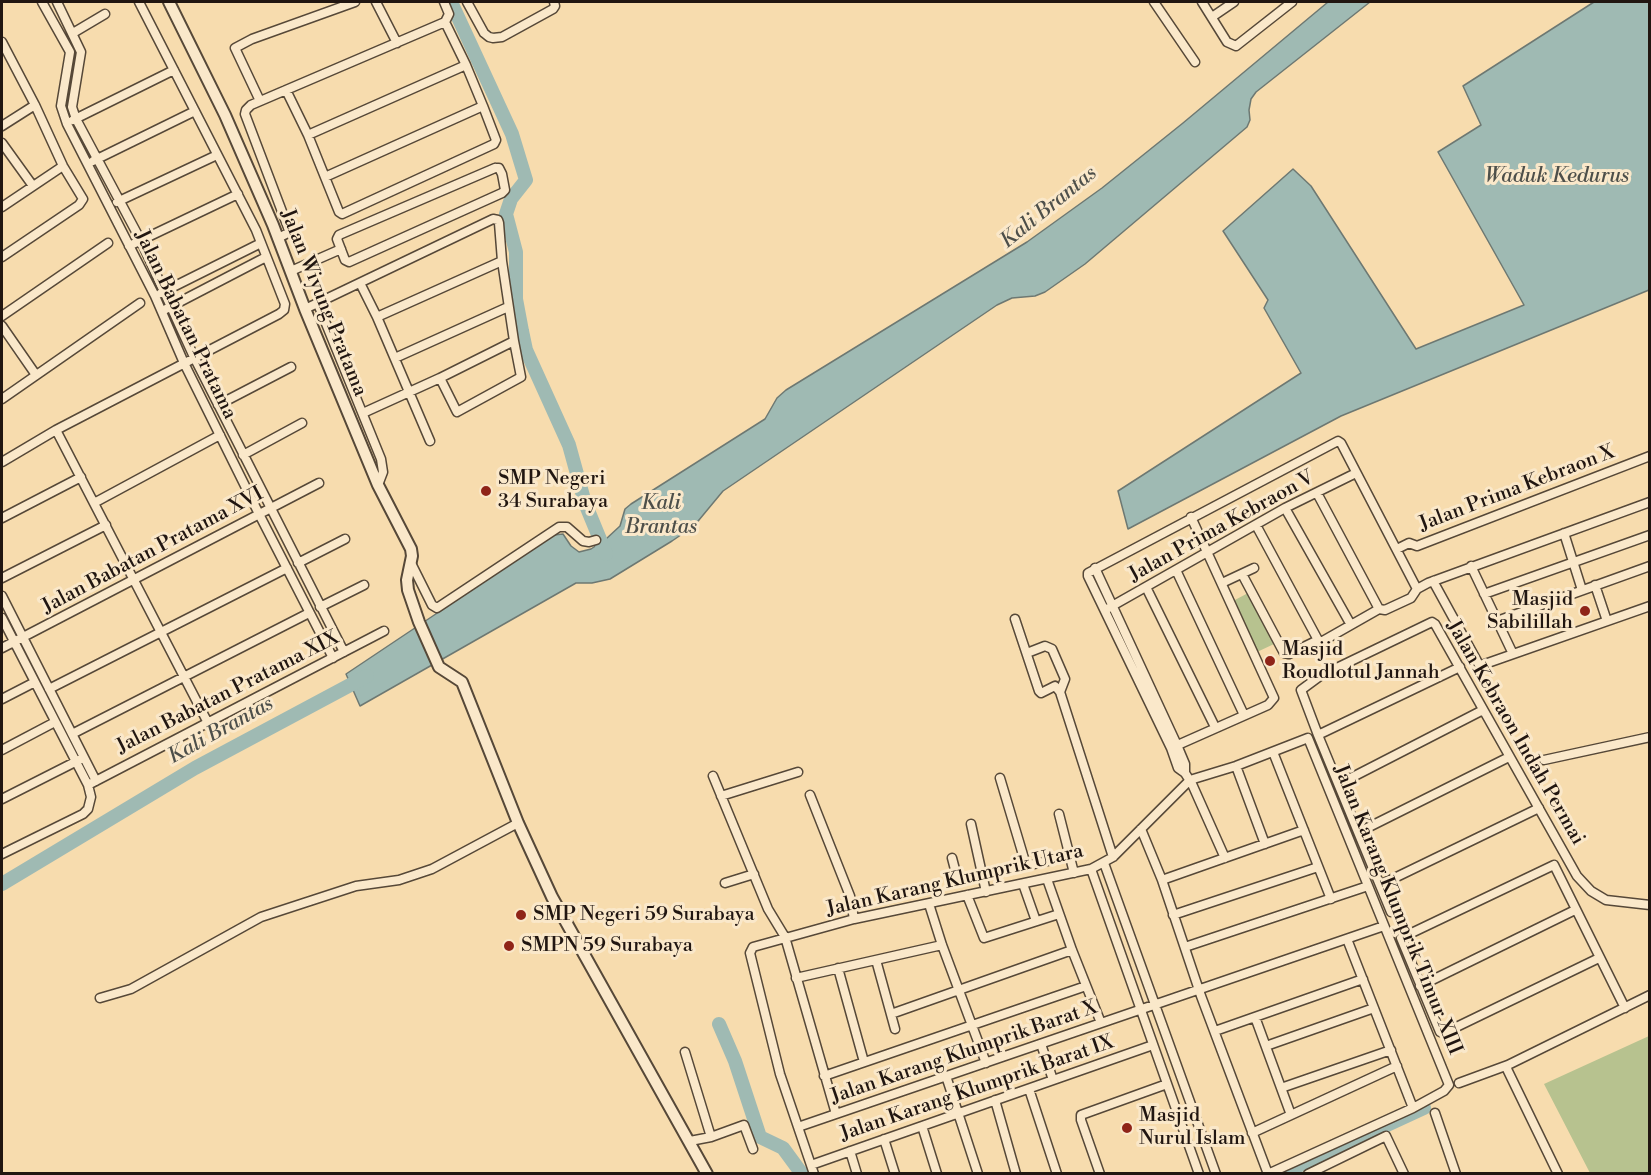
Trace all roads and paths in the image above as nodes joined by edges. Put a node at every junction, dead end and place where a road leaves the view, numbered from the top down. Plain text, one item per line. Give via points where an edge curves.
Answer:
1 (42, 2) edge
2 (57, 2) edge
3 (139, 2) edge
4 (169, 2) edge
5 (355, 2) edge
6 (376, 2) edge
7 (444, 2) edge
8 (467, 2) edge
9 (554, 2) edge
10 (1154, 2) edge
11 (1202, 2) edge
12 (1234, 2) edge
13 (1292, 2) edge
14 (105, 14) dead end
15 (1212, 17) junction
16 (445, 22) junction
17 (73, 33) junction
18 (2, 42) edge
19 (397, 43) junction
20 (1195, 62) dead end
21 (466, 65) junction
22 (174, 70) junction
23 (286, 90) junction
24 (260, 101) junction
25 (35, 105) junction
26 (483, 106) junction
27 (195, 111) junction
28 (76, 118) junction
29 (67, 124) junction
30 (2, 126) edge
31 (309, 135) junction
32 (2, 145) edge
33 (217, 155) junction
34 (98, 159) junction
35 (87, 164) junction
36 (63, 166) junction
37 (325, 177) junction
38 (33, 186) junction
39 (238, 194) junction
40 (120, 201) junction
41 (109, 206) junction
42 (2, 207) edge
43 (278, 238) junction
44 (141, 241) junction
45 (108, 243) dead end
46 (261, 243) junction
47 (129, 246) junction
48 (341, 249) junction
49 (2, 257) edge
50 (266, 257) junction
51 (502, 261) junction
52 (291, 271) junction
53 (360, 283) junction
54 (159, 294) junction
55 (140, 303) dead end
56 (318, 304) junction
57 (508, 307) junction
58 (166, 309) junction
59 (305, 309) junction
60 (2, 316) edge
61 (377, 317) junction
62 (2, 326) edge
63 (514, 341) junction
64 (194, 357) junction
65 (394, 358) junction
66 (184, 363) junction
67 (291, 367) dead end
68 (36, 375) junction
69 (440, 378) junction
70 (409, 392) junction
71 (2, 399) edge
72 (218, 405) junction
73 (363, 413) junction
74 (302, 423) dead end
75 (56, 430) junction
76 (220, 435) junction
77 (430, 441) dead end
78 (243, 455) junction
79 (1650, 456) edge
80 (2, 462) edge
81 (1356, 473) junction
82 (81, 477) junction
83 (319, 483) dead end
84 (378, 485) junction
85 (1317, 493) junction
86 (1650, 502) edge
87 (94, 503) junction
88 (269, 508) junction
89 (1286, 508) junction
90 (259, 514) junction
91 (1191, 517) junction
92 (2, 518) edge
93 (106, 525) junction
94 (1256, 525) junction
95 (1563, 533) junction
96 (1650, 535) edge
97 (345, 538) dead end
98 (596, 540) dead end
99 (1402, 547) junction
100 (1208, 553) junction
101 (1573, 562) junction
102 (298, 563) junction
103 (411, 563) junction
104 (1471, 566) junction
105 (1650, 566) edge
106 (287, 568) junction
107 (1095, 568) junction
108 (1254, 568) dead end
109 (1176, 570) junction
110 (1242, 574) junction
111 (2, 578) edge
112 (134, 580) junction
113 (1222, 584) junction
114 (364, 585) dead end
115 (1425, 585) junction
116 (1595, 585) junction
117 (1146, 587) junction
118 (1582, 590) junction
119 (1484, 594) junction
120 (2, 596) edge
121 (1650, 606) edge
122 (320, 607) junction
123 (1109, 608) junction
124 (1379, 609) junction
125 (309, 613) junction
126 (2, 618) edge
127 (1015, 619) dead end
128 (1497, 621) junction
129 (1607, 621) junction
130 (1351, 625) junction
131 (384, 631) dead end
132 (161, 633) junction
133 (22, 638) junction
134 (1318, 640) junction
135 (14, 642) junction
136 (2, 648) edge
137 (344, 652) junction
138 (1027, 653) junction
139 (1513, 654) junction
140 (333, 658) junction
141 (1460, 667) junction
142 (184, 676) junction
143 (35, 682) junction
144 (49, 689) junction
145 (1060, 692) junction
146 (2, 699) edge
147 (1483, 710) junction
148 (1244, 716) junction
149 (55, 722) junction
150 (208, 723) junction
151 (1215, 727) junction
152 (72, 734) junction
153 (1650, 737) edge
154 (1314, 738) junction
155 (1174, 746) junction
156 (2, 750) edge
157 (1273, 752) junction
158 (1509, 757) junction
159 (80, 760) junction
160 (1544, 760) dead end
161 (1236, 766) junction
162 (798, 772) dead end
163 (713, 776) dead end
164 (1187, 776) junction
165 (1000, 778) dead end
166 (92, 783) junction
167 (1339, 784) junction
168 (810, 795) dead end
169 (721, 796) junction
170 (2, 799) edge
171 (1539, 808) junction
172 (1059, 814) dead end
173 (518, 823) junction
174 (971, 824) dead end
175 (1141, 829) junction
176 (1304, 830) junction
177 (1359, 832) junction
178 (1265, 844) junction
179 (2, 854) edge
180 (1112, 854) junction
181 (952, 858) dead end
182 (1226, 858) junction
183 (1048, 861) dead end
184 (1104, 863) junction
185 (1026, 865) junction
186 (1072, 866) junction
187 (1318, 867) junction
188 (1091, 869) junction
189 (754, 874) junction
190 (1047, 879) junction
191 (1162, 880) junction
192 (725, 883) dead end
193 (984, 883) junction
194 (1023, 884) junction
195 (1380, 885) junction
196 (1368, 886) junction
197 (966, 895) junction
198 (1331, 899) junction
199 (929, 904) junction
200 (1650, 905) edge
201 (1575, 910) junction
202 (1391, 912) dead end
203 (1059, 914) junction
204 (1173, 915) junction
205 (853, 917) junction
206 (1036, 921) junction
207 (1384, 926) junction
208 (785, 937) junction
209 (1347, 939) junction
210 (942, 945) junction
211 (1185, 947) junction
212 (1072, 950) junction
213 (1599, 958) junction
214 (876, 960) junction
215 (838, 968) junction
216 (796, 978) junction
217 (1363, 979) junction
218 (1086, 986) junction
219 (1420, 986) junction
220 (1199, 990) junction
221 (958, 991) junction
222 (1650, 995) edge
223 (100, 998) dead end
224 (1155, 1005) junction
225 (1374, 1008) junction
226 (1625, 1008) junction
227 (1141, 1010) junction
228 (891, 1014) junction
229 (1256, 1017) junction
230 (1101, 1023) junction
231 (972, 1025) junction
232 (895, 1029) dead end
233 (1215, 1032) junction
234 (1041, 1044) junction
235 (1153, 1044) junction
236 (1266, 1046) junction
237 (1390, 1050) junction
238 (685, 1052) dead end
239 (864, 1062) junction
240 (986, 1063) junction
241 (1508, 1065) junction
242 (1396, 1066) junction
243 (824, 1076) junction
244 (946, 1077) junction
245 (1053, 1080) junction
246 (1459, 1083) dead end
247 (1167, 1084) junction
248 (1281, 1088) junction
249 (1029, 1089) junction
250 (995, 1100) junction
251 (1413, 1108) junction
252 (958, 1113) junction
253 (1435, 1113) dead end
254 (836, 1114) junction
255 (1291, 1115) junction
256 (922, 1126) junction
257 (798, 1127) junction
258 (1252, 1133) junction
259 (711, 1137) junction
260 (884, 1139) junction
261 (690, 1141) junction
262 (753, 1149) dead end
263 (850, 1151) junction
264 (812, 1169) edge
265 (707, 1173) edge
266 (857, 1173) edge
267 (895, 1173) edge
268 (937, 1173) edge
269 (978, 1173) edge
270 (1016, 1173) edge
271 (1057, 1173) edge
272 (1100, 1173) edge
273 (1199, 1173) edge
274 (1216, 1173) edge
275 (1268, 1173) edge
276 (1308, 1173) edge
277 (1404, 1173) edge
278 (1456, 1173) edge
279 (1558, 1173) edge

1 - 29 street, Jalan Babatan Pratama via 70,52 62,106
2 - 17 street, Jalan Babatan Pratama
3 - 22 street, Jalan Wiyung Pratama
4 - 43 street, Jalan Wiyung Pratama via 225,115
5 - 24 street via 235,48
6 - 19 street
7 - 16 street via 449,17
8 - 9 street via 484,33 493,38 554,9
10 - 20 street
11 - 15 street
12 - 15 street
13 - 15 street via 1236,46 1227,42
14 - 17 street
16 - 19 street
16 - 21 street
17 - 28 street, Jalan Babatan Pratama via 81,52 72,107
18 - 25 street
19 - 23 street
21 - 26 street
21 - 31 street
22 - 27 street, Jalan Wiyung Pratama
22 - 28 street
23 - 24 street
23 - 31 street
24 - 43 street via 245,114 289,231
25 - 30 street
25 - 36 street
26 - 37 street
26 - 37 street via 496,140 494,144 342,214
27 - 33 street, Jalan Wiyung Pratama
27 - 34 street
28 - 29 street
28 - 34 street, Jalan Babatan Pratama
29 - 35 street, Jalan Babatan Pratama
31 - 37 street
32 - 38 street
33 - 39 street, Jalan Wiyung Pratama
33 - 40 street
34 - 35 street
34 - 40 street, Jalan Babatan Pratama
35 - 41 street, Jalan Babatan Pratama
36 - 38 street
36 - 49 street via 83,198 81,204
38 - 42 street
39 - 44 street
39 - 46 street, Jalan Wiyung Pratama
40 - 41 street
40 - 44 street, Jalan Babatan Pratama
41 - 47 street, Jalan Babatan Pratama
43 - 52 street, Jalan Wiyung Pratama
44 - 47 street
44 - 54 street, Jalan Babatan Pratama
45 - 60 street
46 - 50 street, Jalan Wiyung Pratama
46 - 54 street
47 - 54 street, Jalan Babatan Pratama
48 - 48 street via 339,235 490,168 501,170 505,190 500,195 348,262
48 - 52 street
50 - 58 street
50 - 64 street, Jalan Wiyung Pratama via 284,310
51 - 53 street via 499,223 493,219
51 - 57 street
51 - 61 street
52 - 59 street, Jalan Wiyung Pratama
53 - 56 street
53 - 61 street
54 - 58 street, Jalan Babatan Pratama
55 - 68 street
56 - 59 street
56 - 73 street
57 - 63 street
57 - 65 street
58 - 64 street, Jalan Babatan Pratama
58 - 66 street, Jalan Babatan Pratama
59 - 84 street, Jalan Wiyung Pratama
61 - 65 street
62 - 68 street
63 - 69 street
63 - 69 street via 521,377 457,412
64 - 66 street
64 - 72 street, Jalan Babatan Pratama
65 - 70 street
66 - 75 street
66 - 76 street, Jalan Babatan Pratama
67 - 72 street
68 - 71 street
69 - 70 street
70 - 73 street
70 - 77 street
72 - 78 street, Jalan Babatan Pratama
73 - 84 street via 381,459 383,472
74 - 78 street
75 - 80 street
75 - 82 street
76 - 87 street
76 - 90 street, Jalan Babatan Pratama
78 - 88 street, Jalan Babatan Pratama
79 - 99 street, Jalan Prima Kebraon X via 1417,546
81 - 85 street, Jalan Prima Kebraon V
81 - 91 street, Jalan Kebraon Indah Permai via 1341,443 1334,443
81 - 99 street, Jalan Kebraon Indah Permai
82 - 87 street
82 - 92 street
83 - 88 street, Jalan Babatan Pratama XVI
84 - 103 street, Jalan Wiyung Pratama via 411,549
85 - 89 street, Jalan Prima Kebraon V
85 - 124 street
86 - 95 street
87 - 93 street
88 - 90 street, Jalan Babatan Pratama XVI
88 - 102 street, Jalan Babatan Pratama
89 - 94 street, Jalan Prima Kebraon V
89 - 130 street
90 - 106 street, Jalan Babatan Pratama
90 - 112 street, Jalan Babatan Pratama XVI
91 - 100 street
91 - 107 street
93 - 111 street
93 - 112 street
94 - 100 street, Jalan Prima Kebraon V
94 - 134 street
95 - 101 street
95 - 104 street
96 - 101 street
97 - 102 street
98 - 103 street via 583,541 567,527 559,527 437,608
99 - 115 street, Jalan Kebraon Indah Permai
100 - 109 street, Jalan Prima Kebraon V
100 - 113 street
101 - 118 street
101 - 119 street
102 - 122 street, Jalan Babatan Pratama
103 - 173 street, Jalan Wiyung Pratama via 407,585 419,622 439,667 462,682
104 - 115 street
104 - 119 street, Jalan Kebraon Indah Permai
105 - 116 street
106 - 125 street, Jalan Babatan Pratama
106 - 132 street
107 - 123 street
107 - 123 street via 1088,576
108 - 110 street
109 - 117 street, Jalan Prima Kebraon V
109 - 148 street
110 - 113 street
110 - 134 street via 1284,653
112 - 132 street
112 - 133 street, Jalan Babatan Pratama XVI
113 - 148 street via 1274,698
114 - 122 street
115 - 124 street via 1411,598
115 - 139 street, Jalan Kebraon Indah Permai via 1478,663
116 - 118 street
116 - 129 street
117 - 123 street, Jalan Prima Kebraon V
117 - 151 street
118 - 128 street
119 - 128 street, Jalan Kebraon Indah Permai
120 - 133 street
121 - 129 street
122 - 137 street, Jalan Babatan Pratama
123 - 155 street
124 - 130 street
125 - 140 street, Jalan Babatan Pratama
125 - 142 street
126 - 135 street
127 - 138 street
128 - 139 street, Jalan Kebraon Indah Permai
129 - 139 street
130 - 134 street via 1321,642
131 - 137 street, Jalan Babatan Pratama XIX
132 - 142 street
132 - 144 street
133 - 135 street, Jalan Babatan Pratama XVI
133 - 144 street
135 - 136 street, Jalan Babatan Pratama XVI
135 - 143 street
137 - 140 street, Jalan Babatan Pratama XIX
138 - 145 street via 1040,692 1055,686
138 - 145 street via 1045,646 1052,649 1065,679
140 - 150 street, Jalan Babatan Pratama XIX
141 - 147 street, Jalan Kebraon Indah Permai
141 - 154 street, Jalan Karang Klumprik Utara
141 - 154 street, Jalan Kebraon Indah Permai via 1431,622 1304,687 1301,692
142 - 150 street
142 - 152 street
143 - 146 street
143 - 149 street
144 - 152 street
145 - 180 street
147 - 158 street, Jalan Kebraon Indah Permai
147 - 167 street
148 - 151 street
149 - 156 street
149 - 159 street
150 - 166 street, Jalan Babatan Pratama XIX
151 - 155 street
152 - 159 street
153 - 160 street
154 - 157 street, Jalan Karang Klumprik Utara
154 - 167 street, Jalan Kebraon Indah Permai
154 - 196 street, Jalan Karang Klumprik Timur XIII
155 - 164 street via 1178,768
157 - 161 street, Jalan Karang Klumprik Utara
157 - 176 street
158 - 171 street, Jalan Kebraon Indah Permai
158 - 177 street
159 - 166 street
159 - 170 street
161 - 164 street, Jalan Karang Klumprik Utara
161 - 178 street
162 - 169 street
163 - 169 street
164 - 175 street, Jalan Karang Klumprik Utara
164 - 182 street
165 - 185 street
166 - 179 street via 91,803 83,814
167 - 177 street, Jalan Kebraon Indah Permai
168 - 205 street via 850,896
169 - 189 street
171 - 195 street
171 - 200 street, Jalan Kebraon Indah Permai via 1577,876 1591,891 1609,900
172 - 186 street
173 - 223 street via 432,869 399,880 356,886 261,917 131,989
173 - 261 street via 552,897
174 - 193 street
175 - 180 street, Jalan Karang Klumprik Utara
175 - 191 street
176 - 178 street
176 - 187 street
177 - 195 street, Jalan Kebraon Indah Permai
178 - 182 street
180 - 184 street, Jalan Karang Klumprik Utara
181 - 193 street via 957,881
182 - 191 street
183 - 185 street
184 - 188 street, Jalan Karang Klumprik Utara
184 - 224 street
185 - 193 street
186 - 188 street, Jalan Karang Klumprik Utara
186 - 190 street, Jalan Karang Klumprik Utara
187 - 198 street
187 - 204 street
188 - 227 street
189 - 192 street
189 - 208 street
190 - 194 street, Jalan Karang Klumprik Utara
190 - 203 street
191 - 204 street
193 - 194 street, Jalan Karang Klumprik Utara
193 - 197 street, Jalan Karang Klumprik Utara
194 - 206 street
195 - 202 street, Jalan Kebraon Indah Permai
196 - 198 street
196 - 207 street, Jalan Karang Klumprik Timur XIII
197 - 199 street, Jalan Karang Klumprik Utara
197 - 206 street via 984,938
198 - 211 street
199 - 205 street, Jalan Karang Klumprik Utara
199 - 210 street
201 - 213 street
201 - 219 street
201 - 219 street via 1554,865 1401,938
203 - 206 street
203 - 212 street
204 - 211 street
205 - 208 street, Jalan Karang Klumprik Utara
207 - 209 street, Jalan Karang Klumprik Barat X
207 - 251 street, Jalan Karang Klumprik Timur XIII via 1449,1083 1444,1091
208 - 216 street
208 - 257 street, Jalan Karang Klumprik Utara via 754,946 750,953 780,1074
209 - 217 street
209 - 220 street, Jalan Karang Klumprik Barat X
210 - 214 street
210 - 221 street
211 - 220 street
212 - 218 street
212 - 221 street
213 - 219 street via 1444,1032 1438,1030
213 - 226 street
214 - 215 street
214 - 228 street
215 - 216 street
215 - 239 street
216 - 243 street
217 - 225 street
217 - 229 street
218 - 230 street
218 - 231 street
220 - 224 street, Jalan Karang Klumprik Barat X
220 - 233 street
221 - 228 street
221 - 231 street
222 - 226 street
224 - 227 street, Jalan Karang Klumprik Barat X
224 - 274 street
225 - 236 street
225 - 237 street
226 - 241 street
227 - 230 street, Jalan Karang Klumprik Barat X
227 - 235 street
228 - 232 street
229 - 233 street
229 - 236 street
230 - 234 street, Jalan Karang Klumprik Barat X
231 - 239 street
231 - 240 street
233 - 258 street
234 - 240 street, Jalan Karang Klumprik Barat X
234 - 245 street
235 - 245 street, Jalan Karang Klumprik Barat IX
235 - 247 street
236 - 248 street
237 - 242 street
237 - 248 street
238 - 259 street
239 - 243 street
240 - 244 street, Jalan Karang Klumprik Barat X
241 - 246 street
241 - 279 street
242 - 251 street
242 - 255 street
243 - 254 street
244 - 252 street
244 - 254 street, Jalan Karang Klumprik Barat X
245 - 249 street, Jalan Karang Klumprik Barat IX
247 - 272 street via 1081,1115
247 - 273 street
248 - 255 street
249 - 250 street, Jalan Karang Klumprik Barat IX
249 - 271 street
250 - 252 street, Jalan Karang Klumprik Barat IX
250 - 270 street
251 - 275 street
252 - 256 street, Jalan Karang Klumprik Barat IX
252 - 269 street
253 - 278 street
254 - 257 street, Jalan Karang Klumprik Barat X
255 - 258 street
256 - 260 street, Jalan Karang Klumprik Barat IX
256 - 268 street
257 - 264 street
258 - 275 street
259 - 261 street
259 - 262 street via 744,1125
260 - 263 street, Jalan Karang Klumprik Barat IX
260 - 267 street
261 - 265 street
263 - 264 street, Jalan Karang Klumprik Barat IX
263 - 266 street
276 - 277 street via 1386,1136

